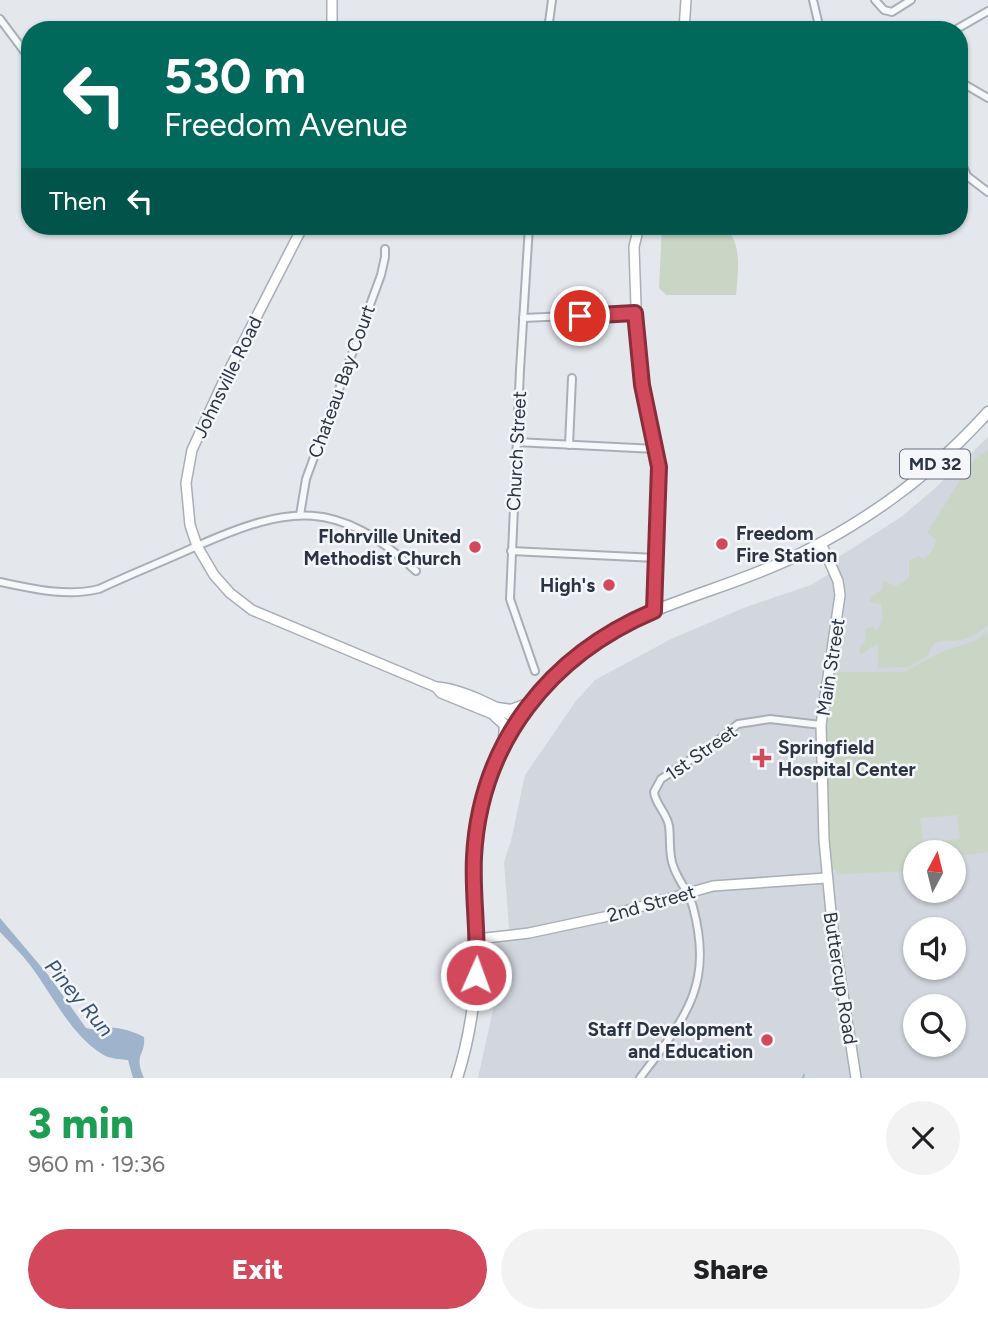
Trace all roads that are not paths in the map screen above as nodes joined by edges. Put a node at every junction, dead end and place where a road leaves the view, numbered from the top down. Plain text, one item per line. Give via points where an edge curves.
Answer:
1 (332, 0) edge
2 (552, 0) edge
3 (686, 0) edge
4 (813, 0) edge
5 (875, 0) edge
6 (911, 0) edge
7 (988, 10) edge
8 (0, 19) edge
9 (331, 21) edge
10 (549, 21) edge
11 (685, 21) edge
12 (818, 21) edge
13 (968, 22) edge
14 (21, 48) edge
15 (968, 86) edge
16 (988, 98) edge
17 (968, 177) edge
18 (988, 192) edge
19 (298, 235) edge
20 (528, 235) edge
21 (637, 235) edge
22 (385, 249) dead end
23 (635, 313) junction
24 (523, 318) junction
25 (572, 378) dead end
26 (988, 412) edge
27 (516, 442) junction
28 (569, 445) junction
29 (656, 449) junction
30 (300, 515) junction
31 (821, 543) junction
32 (197, 546) junction
33 (511, 551) junction
34 (656, 558) junction
35 (415, 571) dead end
36 (0, 582) edge
37 (654, 611) junction
38 (536, 671) dead end
39 (530, 702) junction
40 (496, 712) junction
41 (518, 720) junction
42 (821, 725) junction
43 (503, 746) junction
44 (826, 878) junction
45 (688, 891) junction
46 (477, 939) junction
47 (457, 1078) edge
48 (640, 1078) edge
49 (856, 1078) edge

1 - 9 street
2 - 10 street
3 - 11 street
4 - 12 street
5 - 6 street via 892,12
7 - 13 street
8 - 14 street
15 - 16 street
17 - 18 street
19 - 32 street, Johnsville Road via 192,450 186,502
20 - 24 street, Church Street
21 - 23 street
22 - 30 street, Chateau Bay Court via 384,264 306,479
23 - 24 street
23 - 29 street via 642,385
24 - 27 street, Church Street
25 - 28 street
26 - 31 main road, MD 32 via 914,482
27 - 28 street
27 - 33 street, Church Street
28 - 29 street
29 - 34 street
30 - 32 street via 254,522
30 - 35 street via 358,528 379,539
31 - 37 main road, MD 32 via 769,568
31 - 42 street, Main Street via 840,595
32 - 36 street via 84,592 57,593
32 - 40 street, Johnsville Road via 223,587 252,610
33 - 34 street
33 - 38 street, Church Street via 511,606
34 - 37 street
37 - 39 main road, MD 32 via 579,653
39 - 40 main road
39 - 41 main road, MD 32
40 - 41 street, Johnsville Road
40 - 43 main road via 505,726
41 - 43 main road, MD 32
42 - 44 street, Main Street
42 - 45 street, 1st Street via 770,719 738,724 661,779 654,796 669,825 673,868
43 - 46 main road, MD 32 via 485,793 476,837
44 - 45 street, 2nd Street via 735,883
44 - 49 street, Buttercup Road
45 - 46 street, 2nd Street via 626,911 529,933
45 - 48 street, 1st Street via 699,937 696,985 677,1029
46 - 47 main road, MD 32 via 471,1018

